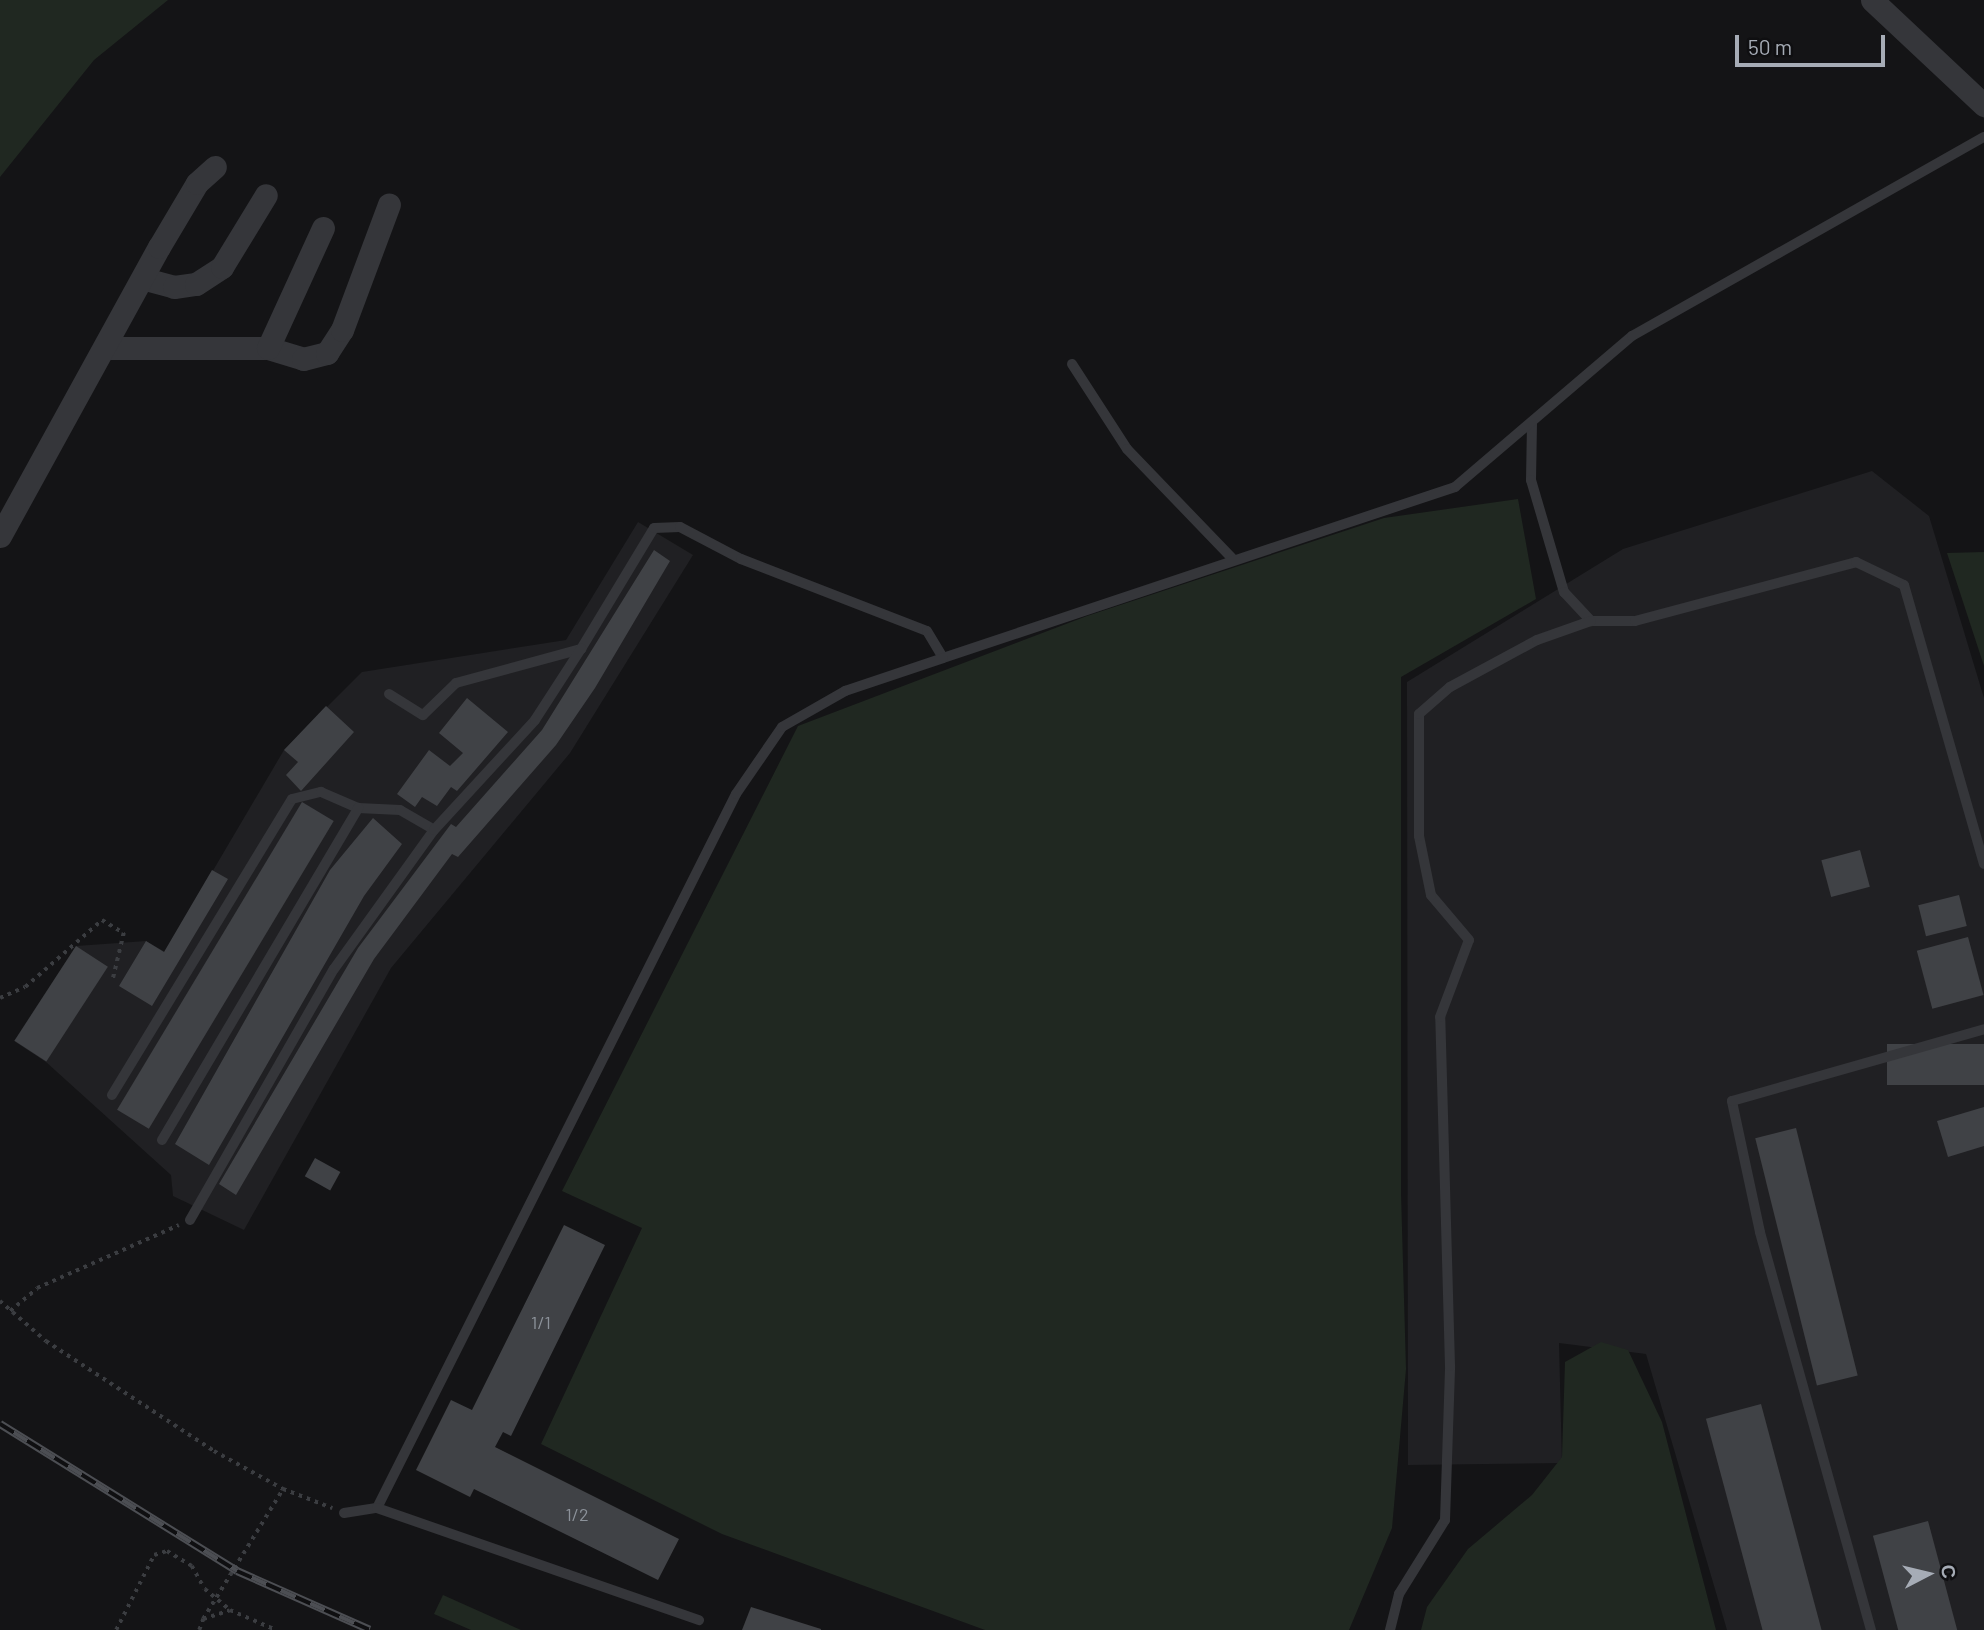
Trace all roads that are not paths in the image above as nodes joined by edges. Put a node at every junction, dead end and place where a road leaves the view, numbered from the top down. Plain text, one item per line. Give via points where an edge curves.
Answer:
1 (1872, 0) edge
2 (1984, 105) edge
3 (1984, 137) edge
4 (215, 166) dead end
5 (266, 195) dead end
6 (389, 204) dead end
7 (323, 228) dead end
8 (145, 279) junction
9 (108, 348) junction
10 (268, 348) junction
11 (1072, 364) dead end
12 (1532, 423) junction
13 (0, 536) edge
14 (1233, 559) junction
15 (1591, 621) junction
16 (581, 649) junction
17 (943, 658) junction
18 (389, 694) dead end
19 (358, 808) junction
20 (434, 830) junction
21 (1984, 864) edge
22 (1984, 1029) edge
23 (112, 1095) dead end
24 (162, 1140) dead end
25 (190, 1220) road end
26 (377, 1508) junction
27 (344, 1513) road end
28 (699, 1619) dead end
29 (1390, 1630) edge
30 (1871, 1630) edge

1 - 2 street
3 - 12 lane via 1632,336
4 - 8 street via 197,183
5 - 8 street via 222,267 196,284 174,286
6 - 10 street via 342,330 327,353 303,359
7 - 10 street
8 - 9 street
9 - 10 street
9 - 13 street
11 - 14 lane via 1127,449
12 - 14 lane via 1455,487
12 - 15 lane via 1531,480 1564,592
14 - 17 lane
15 - 21 lane via 1636,621 1856,562 1904,584
15 - 29 lane via 1526,646 1450,688 1419,715 1419,836 1431,895 1469,940 1440,1017 1450,1366 1445,1520 1399,1594
16 - 17 lane via 654,528 680,527 741,559 927,631
16 - 18 lane via 456,683 423,715
16 - 20 lane via 535,720
17 - 26 lane via 845,691 782,727 736,794
19 - 20 lane via 400,810
19 - 23 lane via 321,792 292,799
19 - 24 lane
20 - 25 lane via 334,969
22 - 30 lane via 1732,1101 1760,1232
26 - 27 lane
26 - 28 lane

